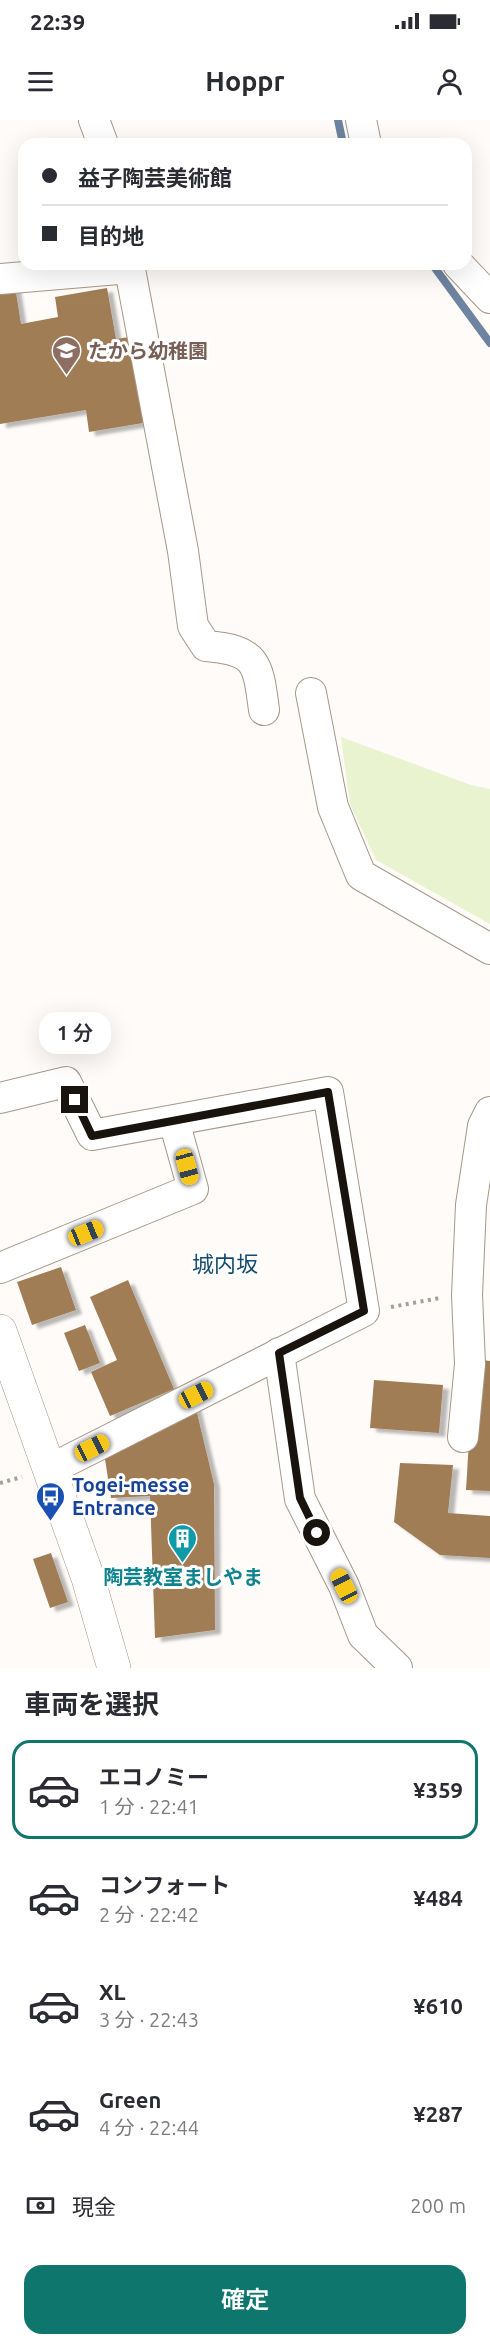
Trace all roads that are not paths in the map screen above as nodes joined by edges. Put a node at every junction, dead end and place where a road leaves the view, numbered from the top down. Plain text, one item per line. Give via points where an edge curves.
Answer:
1 (94, 120) edge
2 (362, 120) edge
3 (101, 138) edge
4 (365, 138) edge
5 (90, 270) edge
6 (131, 270) edge
7 (464, 270) edge
8 (0, 279) edge
9 (490, 298) edge
10 (311, 693) dead end
11 (264, 710) dead end
12 (490, 949) edge
13 (0, 1098) edge
14 (490, 1112) edge
15 (174, 1121) junction
16 (0, 1268) edge
17 (475, 1309) edge
18 (0, 1331) edge
19 (279, 1353) junction
20 (463, 1437) dead end
21 (51, 1469) junction
22 (114, 1668) edge
23 (397, 1668) edge

1 - 3 street
2 - 4 street
5 - 8 street
6 - 11 street via 183,551 193,626 206,646 230,648 246,655 259,675
7 - 9 street
10 - 12 street via 333,807 361,875
13 - 15 street via 66,1083 92,1136
14 - 17 street via 483,1126 471,1205
15 - 16 street via 193,1190
15 - 19 street via 328,1092 364,1311
17 - 20 street
18 - 21 main road
19 - 21 street
19 - 23 street via 300,1498 344,1586 363,1635
21 - 22 main road

